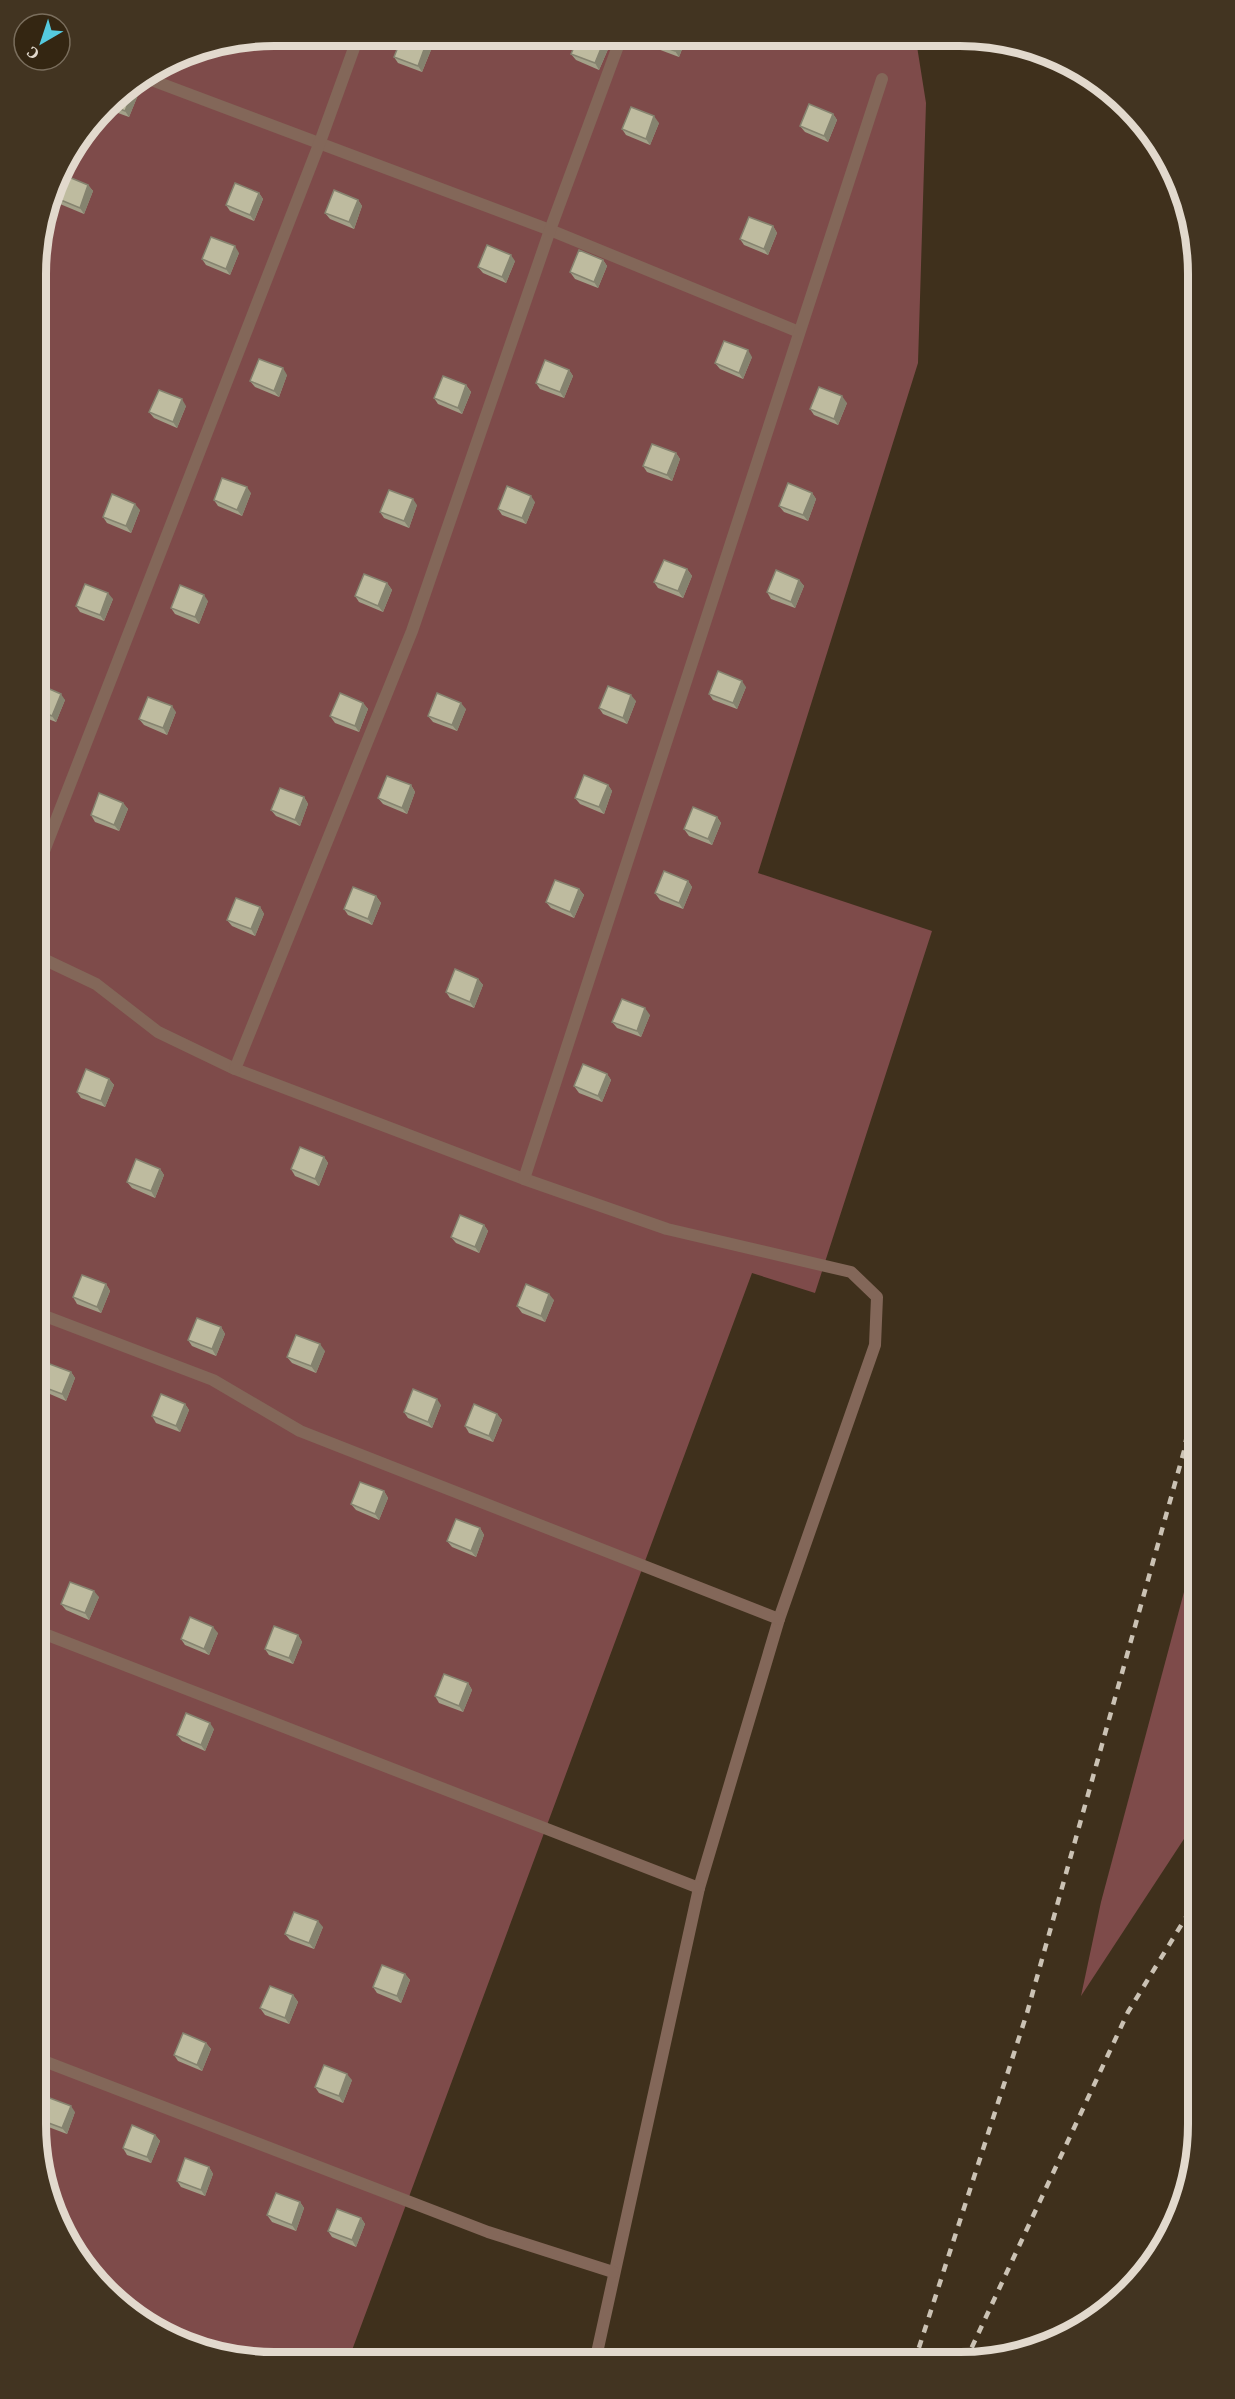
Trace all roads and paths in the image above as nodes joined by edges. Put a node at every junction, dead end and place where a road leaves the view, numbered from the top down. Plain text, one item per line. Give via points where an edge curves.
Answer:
1 (354, 46) edge
2 (618, 46) edge
3 (882, 79) dead end
4 (154, 81) edge
5 (320, 142) junction
6 (550, 230) junction
7 (799, 332) junction
8 (46, 846) edge
9 (46, 960) edge
10 (235, 1069) junction
11 (524, 1179) junction
12 (46, 1316) edge
13 (779, 1619) junction
14 (46, 1634) edge
15 (699, 1888) junction
16 (46, 2062) edge
17 (613, 2271) junction
18 (597, 2352) edge

1 - 5 street
2 - 6 street
3 - 7 street
4 - 5 street
5 - 6 street
5 - 8 street
6 - 7 street
6 - 10 street via 412,631
7 - 11 street
9 - 10 street via 96,984 158,1032
10 - 11 street
11 - 13 street via 667,1229 851,1272 877,1297 875,1345
12 - 13 street via 213,1380 300,1431
13 - 15 street
14 - 15 street
15 - 17 street
16 - 17 street via 488,2232
17 - 18 street

